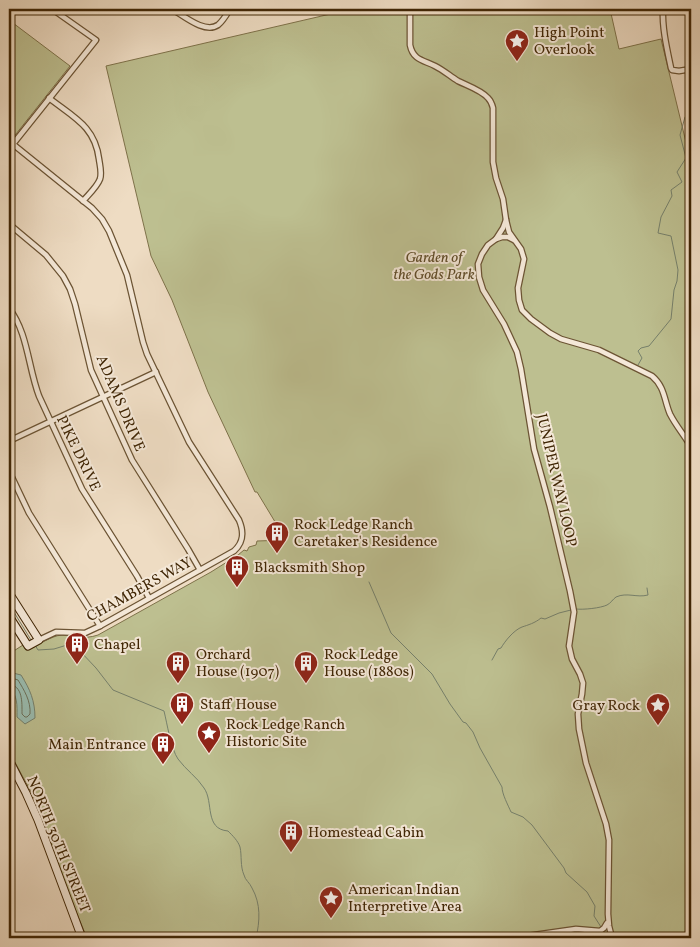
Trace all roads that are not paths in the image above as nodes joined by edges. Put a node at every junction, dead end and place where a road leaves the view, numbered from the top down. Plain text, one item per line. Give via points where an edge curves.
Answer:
1 (52, 9) edge
2 (172, 9) edge
3 (230, 9) edge
4 (410, 9) edge
5 (662, 9) edge
6 (691, 69) edge
7 (49, 98) junction
8 (11, 143) edge
9 (9, 149) edge
10 (83, 201) junction
11 (506, 220) junction
12 (9, 224) edge
13 (496, 238) junction
14 (514, 240) junction
15 (9, 308) edge
16 (156, 372) junction
17 (104, 397) junction
18 (50, 422) junction
19 (9, 441) edge
20 (691, 447) edge
21 (9, 470) edge
22 (242, 539) junction
23 (248, 540) dead end
24 (200, 570) junction
25 (9, 593) edge
26 (149, 598) junction
27 (9, 616) edge
28 (100, 626) junction
29 (39, 640) junction
30 (9, 760) edge
31 (608, 919) junction
32 (592, 930) junction
33 (82, 938) edge
34 (513, 938) edge
35 (605, 938) edge
36 (612, 938) edge

1 - 7 street via 96,40
2 - 3 street via 206,28 220,24
4 - 11 street via 410,45 415,56 486,95 492,103 493,162
5 - 6 street via 672,70
7 - 8 street
7 - 10 street via 86,127 96,146 100,178
8 - 9 street
8 - 10 street
10 - 16 street via 102,219 123,262 145,348
11 - 13 street, JUNIPER WAY LOOP
11 - 14 street
12 - 17 street, ADAMS DRIVE via 46,255 63,276 75,304 89,362
13 - 14 street
13 - 31 street, JUNIPER WAY LOOP via 482,254 478,264 479,277 517,352 535,455 570,591 574,612 569,646 583,683 579,729 609,840
14 - 20 street via 524,259 518,288 522,310 550,334 599,350 652,376 662,388 670,414
15 - 18 street, PIKE DRIVE via 21,331 36,389
16 - 17 street
16 - 22 street via 189,442 239,520
17 - 18 street
17 - 24 street, ADAMS DRIVE via 139,472
18 - 19 street
18 - 26 street, PIKE DRIVE via 86,496
21 - 28 street via 32,519
22 - 23 street
22 - 24 street, CHAMBERS WAY via 234,551
24 - 26 street, CHAMBERS WAY
25 - 29 main road
26 - 28 street, CHAMBERS WAY
27 - 29 main road via 28,646
28 - 29 street, CHAMBERS WAY via 85,633 56,632
30 - 33 main road, NORTH 30TH STREET via 29,798
31 - 32 street via 602,930
31 - 36 street, JUNIPER WAY LOOP
32 - 34 street via 576,929
32 - 35 street

